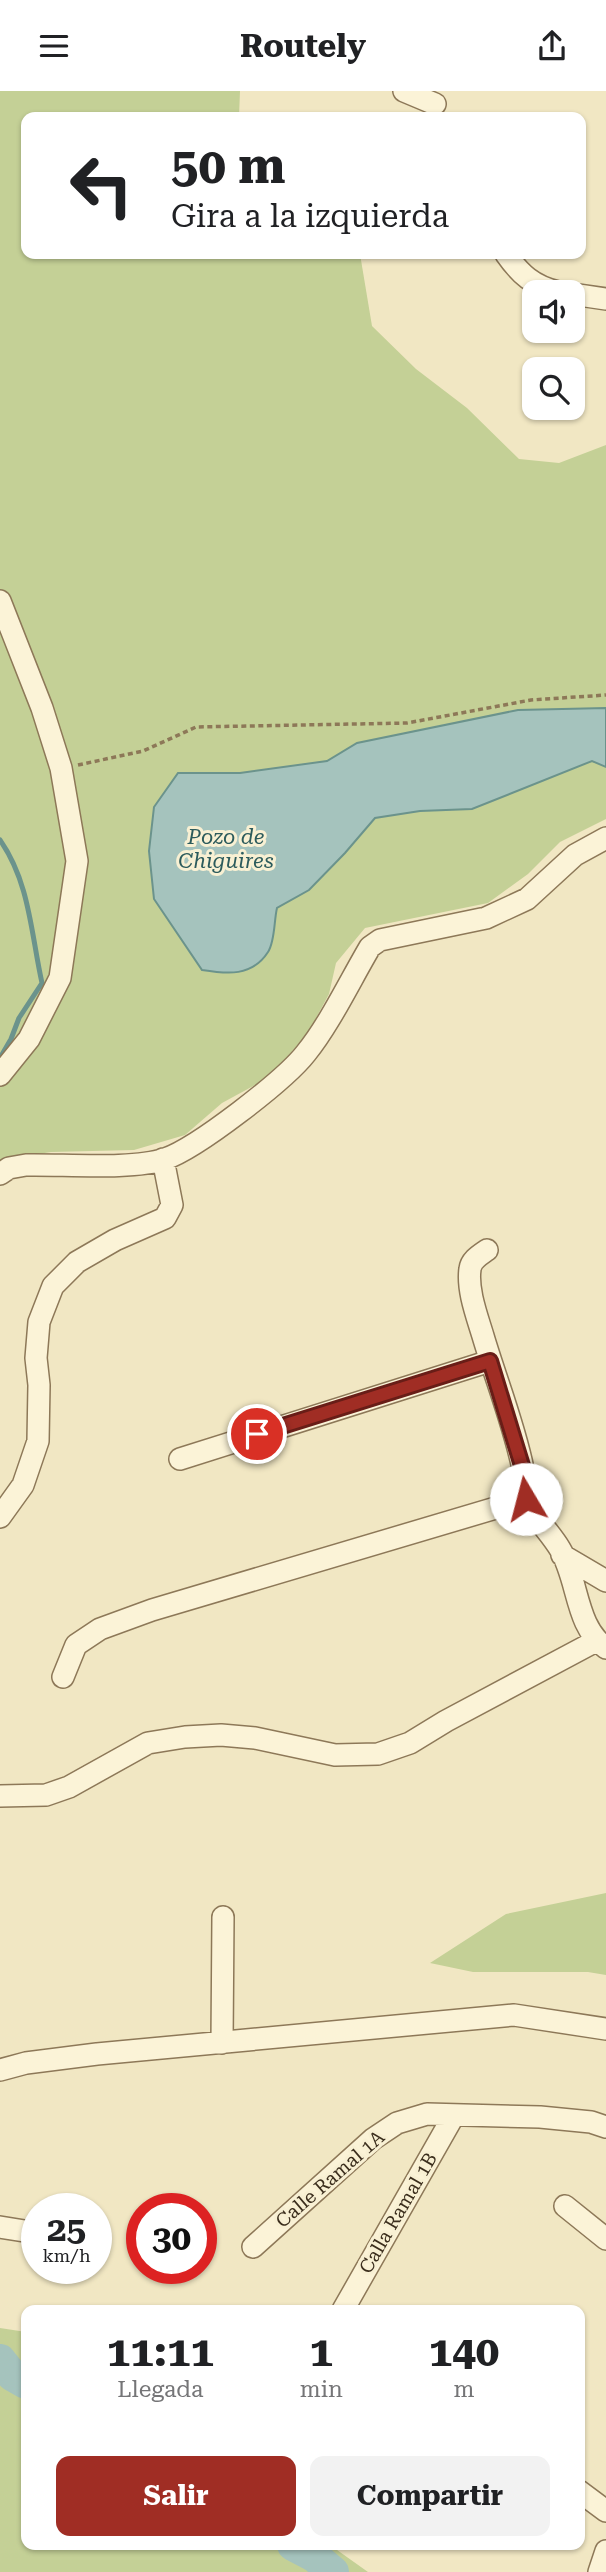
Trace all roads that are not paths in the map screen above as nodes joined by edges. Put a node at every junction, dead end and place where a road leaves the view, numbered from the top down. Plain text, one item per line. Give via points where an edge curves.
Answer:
1 (404, 91) edge
2 (437, 104) edge
3 (510, 259) edge
4 (530, 280) edge
5 (585, 296) edge
6 (606, 299) edge
7 (0, 601) edge
8 (606, 838) edge
9 (0, 1075) edge
10 (163, 1159) junction
11 (0, 1174) edge
12 (487, 1250) dead end
13 (490, 1361) junction
14 (180, 1459) dead end
15 (526, 1499) junction
16 (0, 1517) edge
17 (562, 1555) junction
18 (606, 1581) edge
19 (601, 1645) edge
20 (63, 1677) dead end
21 (0, 1796) edge
22 (223, 1917) dead end
23 (606, 2029) edge
24 (222, 2043) junction
25 (0, 2070) edge
26 (454, 2115) junction
27 (606, 2127) edge
28 (565, 2206) dead end
29 (0, 2227) edge
30 (21, 2230) edge
31 (606, 2239) edge
32 (253, 2247) dead end
33 (346, 2305) edge
34 (585, 2495) edge
35 (606, 2511) edge
36 (606, 2551) edge
37 (599, 2572) edge

1 - 2 street
3 - 4 street
5 - 6 street
7 - 9 street via 61,768 76,861 60,978 29,1039
8 - 10 street via 575,855 527,899 486,918 380,940 370,947 306,1053 279,1080 199,1140
10 - 11 street via 26,1165
10 - 16 street via 173,1205 165,1218 77,1262 53,1286 39,1322 38,1441 23,1485
12 - 13 street via 470,1268
13 - 14 street
13 - 15 street via 523,1469
15 - 17 street
15 - 20 street via 100,1629 76,1645
17 - 18 street
17 - 19 street via 584,1622
19 - 21 street via 410,1743 378,1754 335,1755 221,1735 185,1737 148,1743 46,1795
22 - 24 street
23 - 24 street via 514,2015
24 - 25 street via 97,2054
26 - 27 street, Calle Ramal 1A via 540,2117
26 - 32 street, Calle Ramal 1A via 427,2114 397,2123 373,2139
26 - 33 street, Calla Ramal 1B
28 - 31 street
29 - 30 street
34 - 35 street
36 - 37 street

